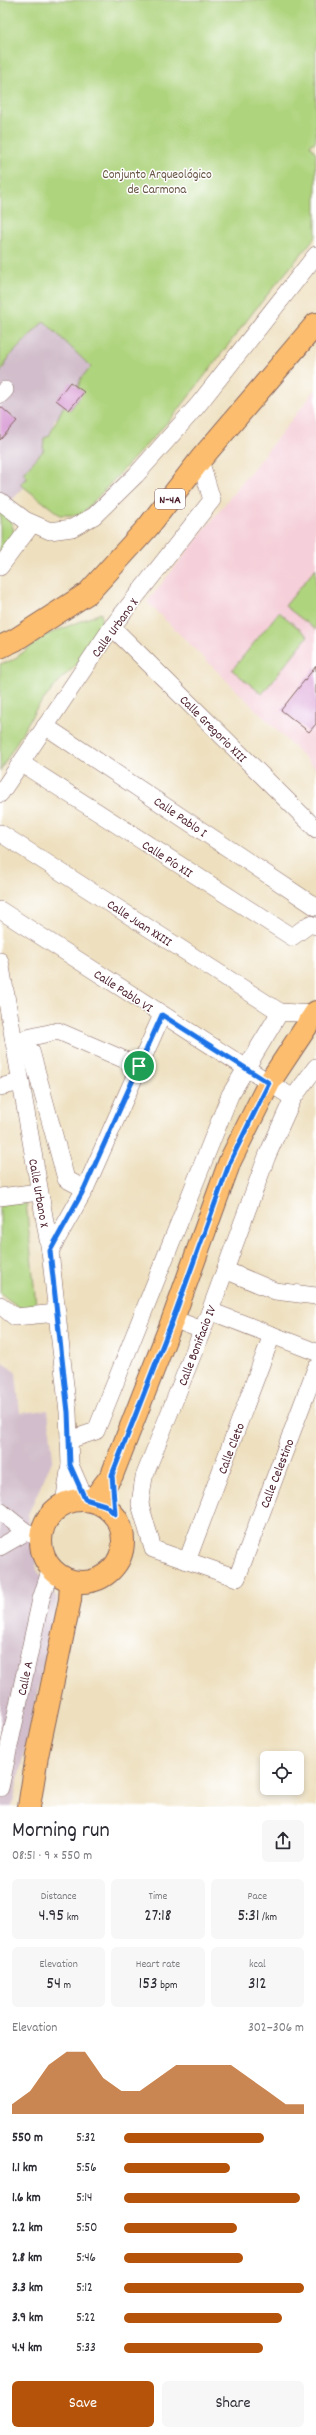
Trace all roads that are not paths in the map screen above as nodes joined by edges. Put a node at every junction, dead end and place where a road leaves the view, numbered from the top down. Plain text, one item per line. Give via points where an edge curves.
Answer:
1 (316, 255) edge
2 (316, 324) edge
3 (200, 460) junction
4 (0, 501) edge
5 (32, 524) junction
6 (0, 567) edge
7 (112, 627) junction
8 (0, 647) edge
9 (45, 726) junction
10 (21, 763) junction
11 (0, 794) edge
12 (316, 829) edge
13 (0, 833) edge
14 (316, 907) edge
15 (0, 910) edge
16 (316, 926) edge
17 (0, 961) edge
18 (2, 981) edge
19 (280, 1012) junction
20 (315, 1013) edge
21 (162, 1015) junction
22 (14, 1041) junction
23 (139, 1066) junction
24 (316, 1067) edge
25 (245, 1068) junction
26 (21, 1082) junction
27 (269, 1083) junction
28 (0, 1087) edge
29 (293, 1098) junction
30 (84, 1189) junction
31 (39, 1192) junction
32 (0, 1197) edge
33 (50, 1251) junction
34 (225, 1270) junction
35 (316, 1296) edge
36 (0, 1306) edge
37 (210, 1311) junction
38 (57, 1314) junction
39 (173, 1319) junction
40 (202, 1330) junction
41 (272, 1335) junction
42 (316, 1352) edge
43 (316, 1368) edge
44 (69, 1440) junction
45 (112, 1475) junction
46 (80, 1501) junction
47 (0, 1512) edge
48 (115, 1514) junction
49 (33, 1535) junction
50 (0, 1547) edge
51 (187, 1561) junction
52 (51, 1568) junction
53 (237, 1578) joint
54 (71, 1581) junction
55 (0, 1788) edge
56 (29, 1807) edge

1 - 5 street via 198,406 97,513 80,525 64,531 50,531
2 - 3 main road, N-4A
3 - 7 street, Calle Urbano X via 212,500
3 - 8 main road, N-4A via 148,527 88,593
4 - 5 street
5 - 6 street
7 - 9 street, Calle Urbano X
7 - 12 street, Calle Gregorio XIII
9 - 10 street, Calle Urbano X
9 - 14 street, Calle Pablo I
10 - 11 street, Calle Urbano X
10 - 16 street, Calle Pío XII via 292,937 310,924
13 - 19 street, Calle Juan XXIII
15 - 21 street, Calle Pablo VI
17 - 18 street, Calle Urbano X
18 - 22 street, Calle Urbano X
19 - 20 street
19 - 25 street
20 - 27 main road
21 - 23 street
21 - 25 street, Calle Pablo VI
22 - 23 street via 58,1031
22 - 26 street, Calle Urbano X
22 - 30 street, Calle Urbano X via 31,1051 66,1179
23 - 30 street
24 - 29 street, Calle Bonifacio IV
25 - 27 street, Calle Pablo VI
25 - 44 street via 230,1095 96,1431
26 - 28 street
26 - 31 street, Calle Urbano X
27 - 29 street, Calle Pablo VI
27 - 39 main road via 230,1162
29 - 34 street, Calle Bonifacio IV via 267,1156
30 - 33 street
31 - 32 street
31 - 33 street, Calle Urbano X
33 - 38 street, Calle Urbano X
34 - 35 street via 275,1291
34 - 37 street, Calle Bonifacio IV
36 - 38 street via 15,1317
37 - 40 street, Calle Bonifacio IV
37 - 41 street
38 - 44 street, Calle Urbano X
39 - 40 street
39 - 45 main road
40 - 51 street, Calle Bonifacio IV via 144,1477 140,1504 152,1549
41 - 42 street
41 - 51 street, Calle Cleto
43 - 53 street, Calle Celestino
44 - 46 street, Calle Urbano X via 70,1465
45 - 46 main road
45 - 48 main road
46 - 48 main road via 105,1505
46 - 49 main road via 52,1512
47 - 49 street
48 - 54 main road via 124,1538 123,1551 117,1563 97,1580
49 - 50 street
49 - 52 main road
51 - 53 street, Calle Bonifacio IV
52 - 54 main road
52 - 55 street, Calle A via 41,1599
54 - 56 main road via 70,1600 37,1756

